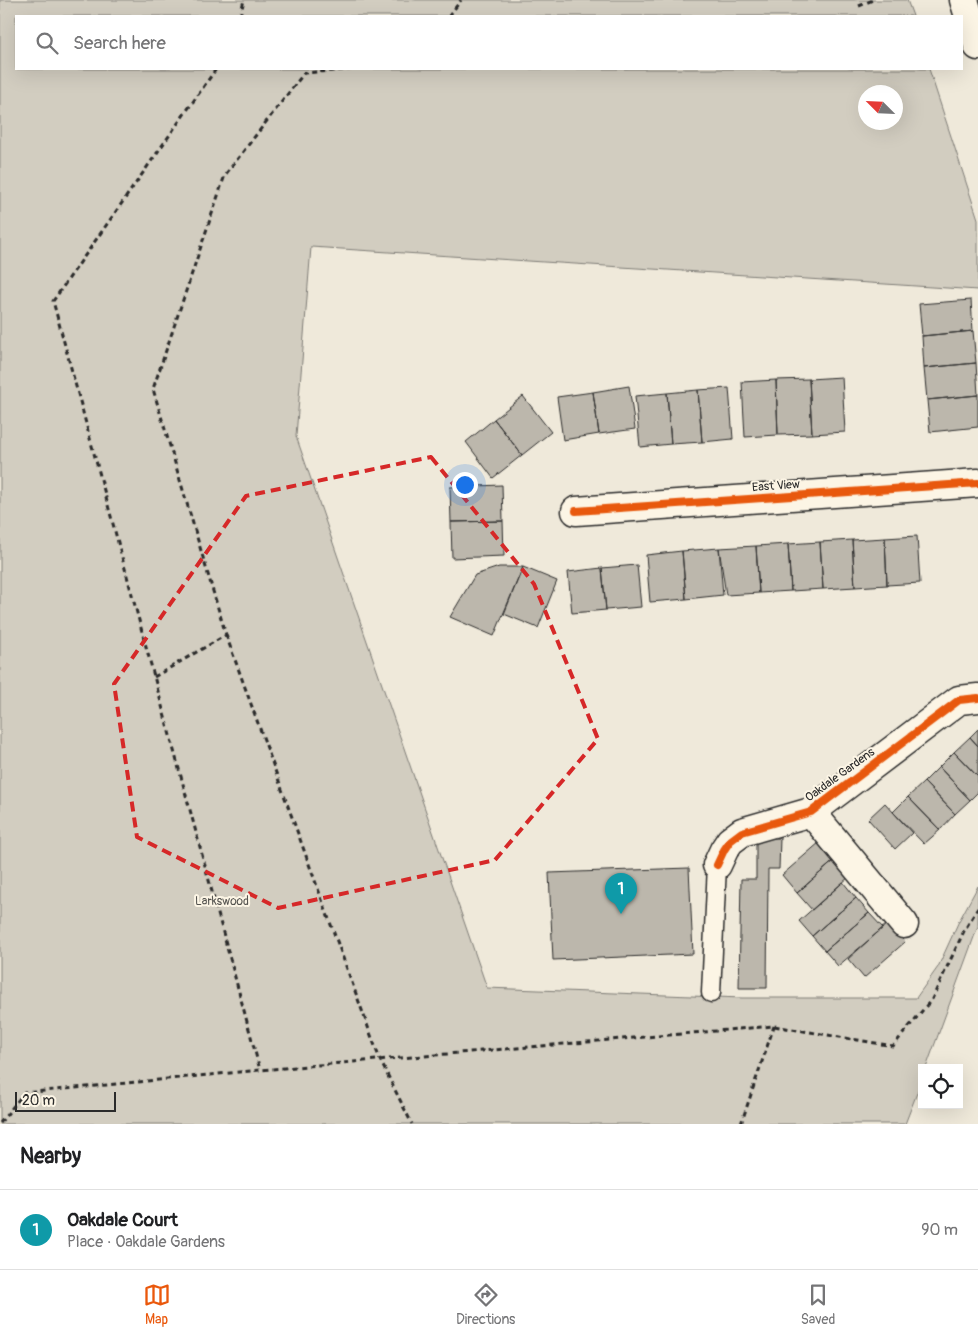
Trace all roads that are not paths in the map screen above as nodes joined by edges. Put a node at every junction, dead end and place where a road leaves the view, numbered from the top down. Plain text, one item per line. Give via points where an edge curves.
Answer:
1 (964, 0) edge
2 (978, 46) edge
3 (978, 483) edge
4 (576, 510) dead end
5 (978, 698) edge
6 (811, 812) junction
7 (717, 865) joint
8 (904, 924) dead end
9 (712, 993) dead end

1 - 2 street
3 - 4 street, East View
5 - 6 street, Oakdale Gardens via 959,700
6 - 7 street, Oakdale Gardens via 742,832 730,841
6 - 8 street, Oakdale Gardens
7 - 9 lane

